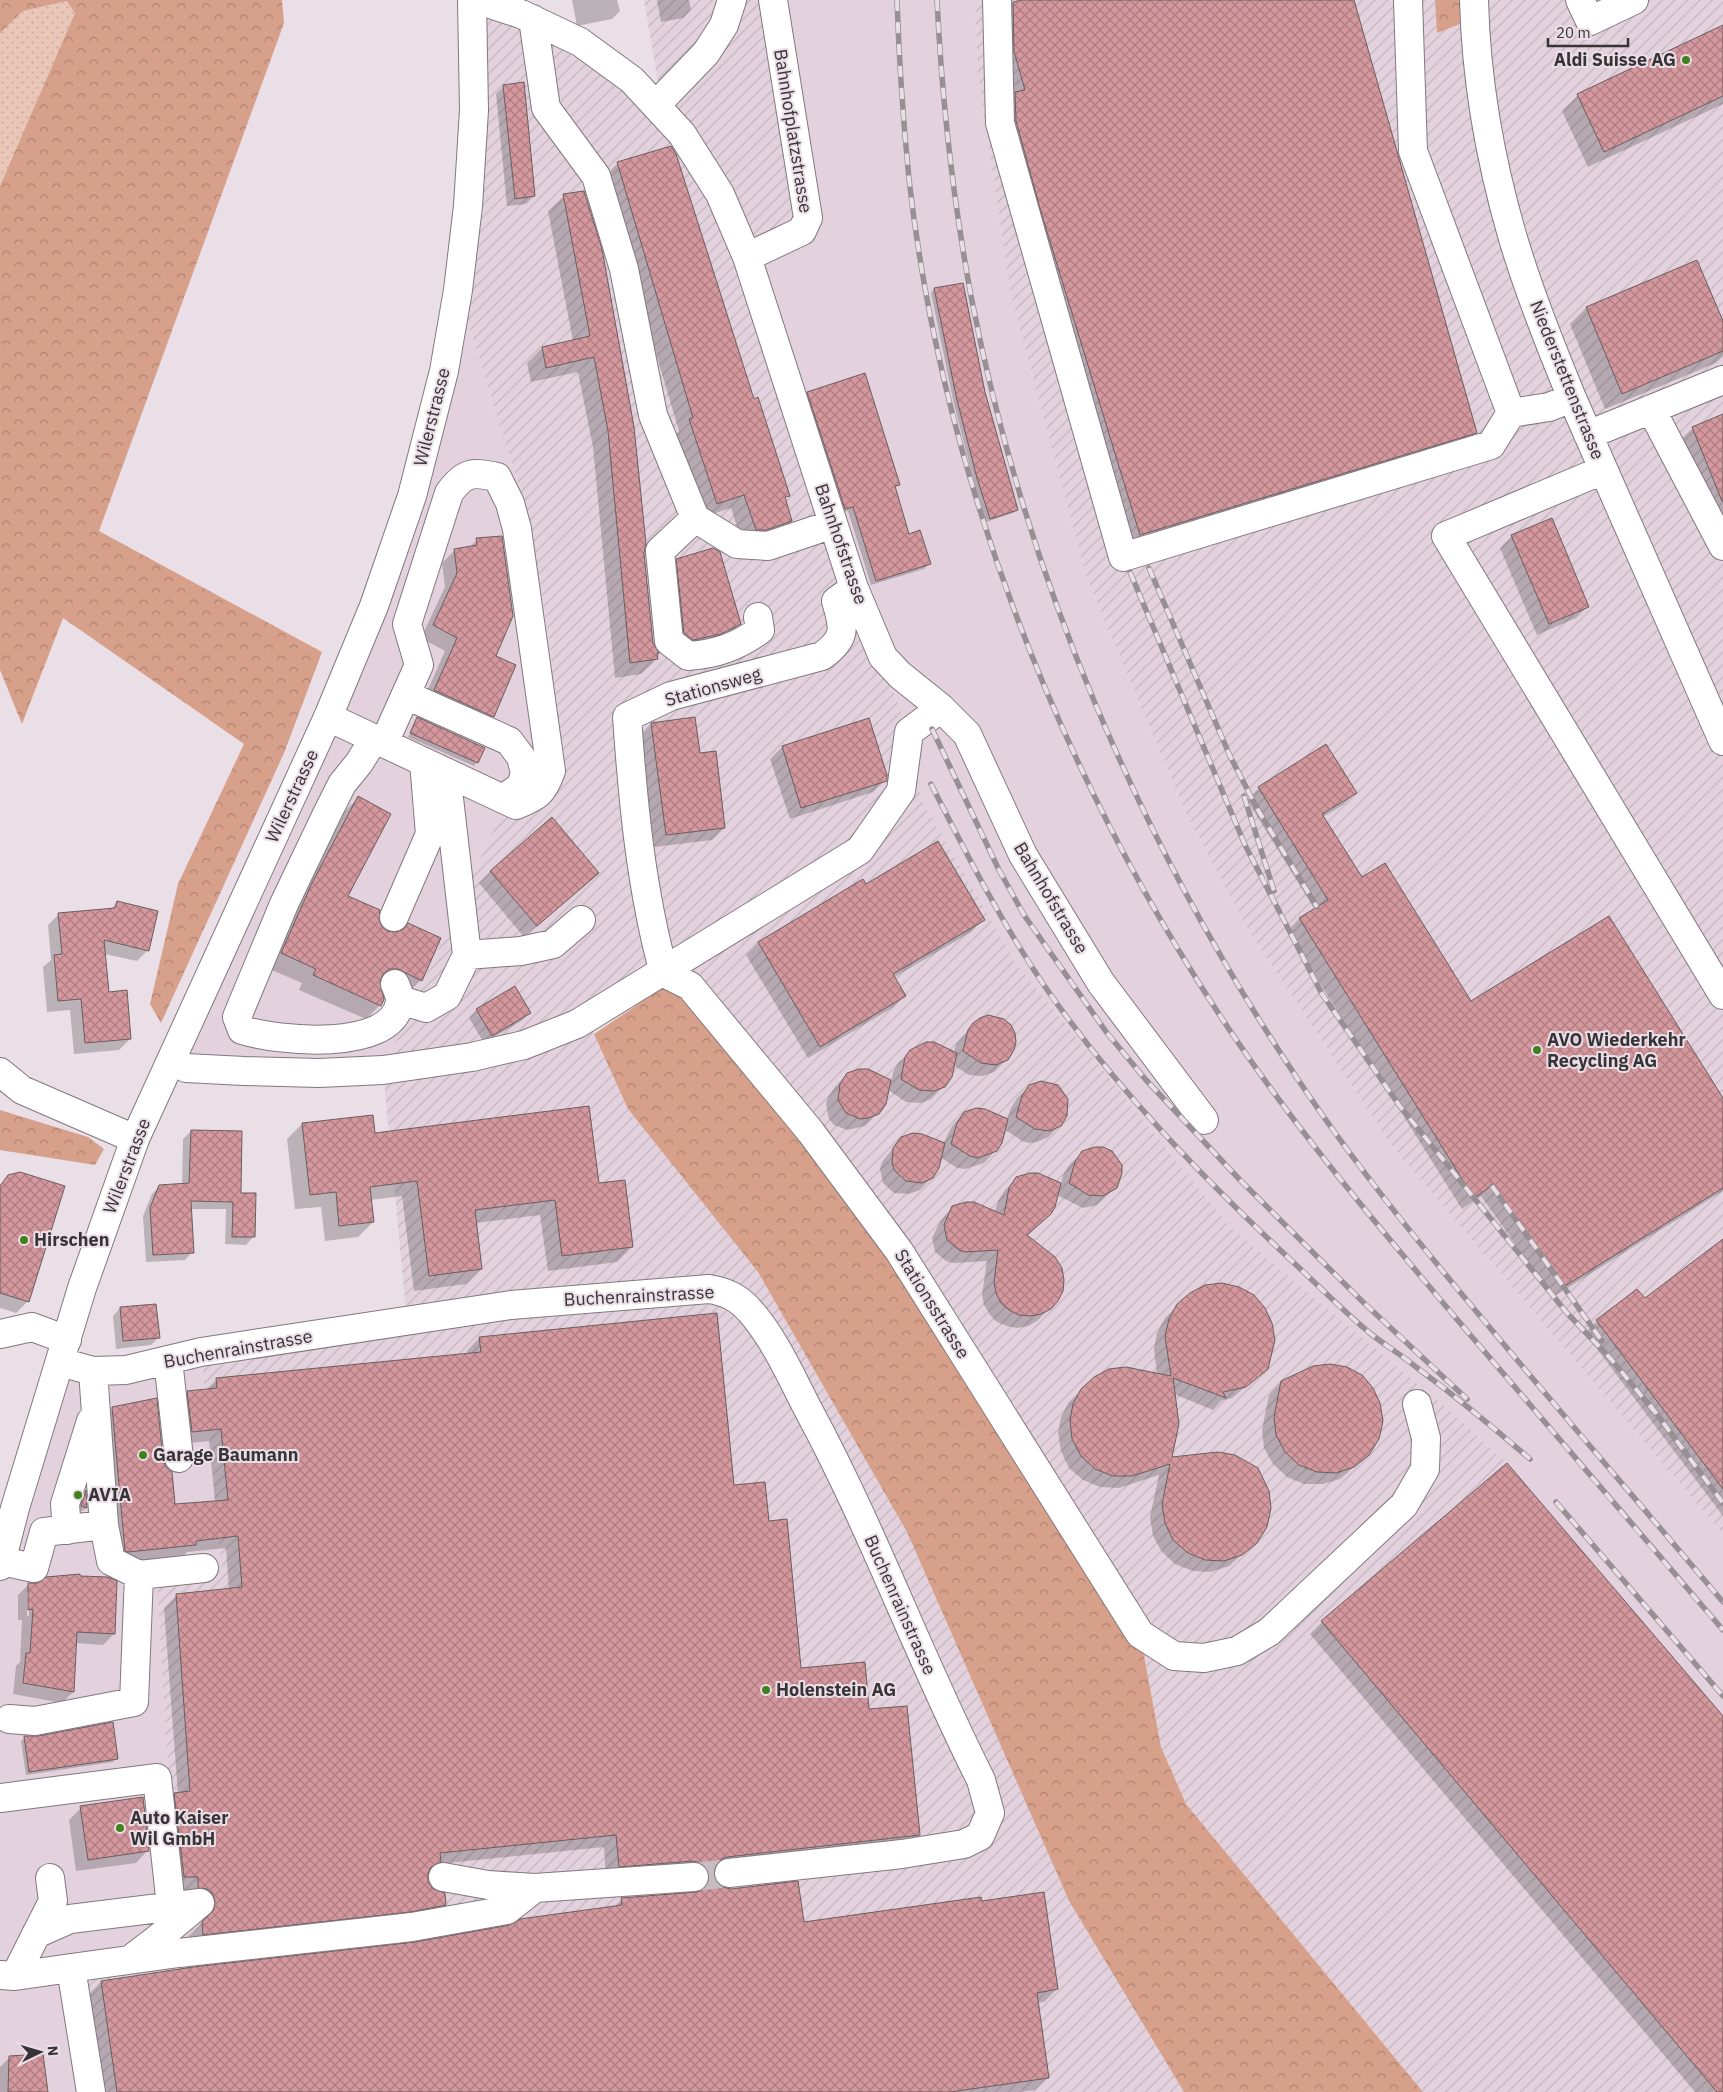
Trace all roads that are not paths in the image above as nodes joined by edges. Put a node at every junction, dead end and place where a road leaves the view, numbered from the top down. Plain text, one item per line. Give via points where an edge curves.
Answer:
1 (472, 0) edge
2 (478, 0) edge
3 (732, 0) edge
4 (773, 0) edge
5 (997, 0) edge
6 (1408, 0) edge
7 (1474, 0) edge
8 (1580, 0) edge
9 (1634, 0) edge
10 (533, 20) junction
11 (656, 105) junction
12 (746, 257) junction
13 (1723, 380) edge
14 (1572, 398) junction
15 (1651, 409) junction
16 (1511, 413) junction
17 (1588, 435) junction
18 (1603, 470) junction
19 (695, 518) junction
20 (833, 524) junction
21 (1723, 546) edge
22 (854, 588) junction
23 (758, 617) dead end
24 (406, 695) junction
25 (941, 708) junction
26 (328, 717) junction
27 (379, 741) junction
28 (1723, 741) edge
29 (435, 767) junction
30 (503, 799) junction
31 (394, 917) dead end
32 (581, 920) dead end
33 (467, 955) junction
34 (664, 973) junction
35 (1723, 995) edge
36 (172, 1060) junction
37 (0, 1072) edge
38 (1204, 1120) dead end
39 (135, 1139) junction
40 (0, 1334) edge
41 (64, 1351) junction
42 (168, 1360) junction
43 (93, 1371) junction
44 (1417, 1404) dead end
45 (96, 1406) junction
46 (179, 1458) dead end
47 (104, 1525) junction
48 (67, 1530) junction
49 (1, 1564) edge
50 (204, 1568) dead end
51 (139, 1575) junction
52 (80, 1698) dead end
53 (5, 1719) edge
54 (0, 1798) edge
55 (729, 1873) tunnel mouth
56 (443, 1877) dead end
57 (694, 1877) tunnel mouth
58 (535, 1888) junction
59 (52, 1889) dead end
60 (171, 1906) junction
61 (36, 1934) junction
62 (131, 1959) junction
63 (71, 1968) junction
64 (8, 1975) edge
65 (91, 2092) edge

1 - 26 street, Wilerstrasse via 474,110 468,206 444,371 412,496 374,606
2 - 10 street, Bahnhofstrasse
3 - 11 street via 724,25 706,53
4 - 12 street, Bahnhofplatzstrasse via 808,218 802,231
5 - 16 street via 1000,123 1123,557 1490,445
6 - 16 street via 1413,151
7 - 14 street, Niederstettenstrasse via 1486,123 1512,235 1550,346
8 - 9 street via 1590,21
10 - 11 street, Bahnhofstrasse via 580,42 632,80
10 - 19 street via 546,108 596,176 624,269 653,415
11 - 12 street, Bahnhofstrasse via 682,134 720,194
12 - 20 street, Bahnhofstrasse
13 - 15 street
14 - 16 street via 1549,407
14 - 17 street, Niederstettenstrasse
15 - 17 street
15 - 21 street
17 - 18 street, Niederstettenstrasse
18 - 28 street, Niederstettenstrasse
18 - 35 street via 1446,536
19 - 20 street via 737,544 768,546
19 - 23 street via 660,551 669,641 688,656 706,655 742,644 760,630
20 - 22 street, Bahnhofstrasse
22 - 25 street, Bahnhofstrasse via 883,657 900,676
22 - 34 street, Stationsweg via 836,601 842,633 835,646 822,656 670,696 627,717 634,808 652,931
24 - 27 street
24 - 30 street via 509,741 521,757 525,773 521,786
24 - 30 street via 419,665 407,624 449,493 459,480 477,472 497,477 517,529 551,771 545,788 530,799 516,805
25 - 34 street via 909,732 902,791 860,850
25 - 38 street, Bahnhofstrasse via 967,734 1023,855 1101,983
26 - 27 street
26 - 36 street, Wilerstrasse
27 - 29 street
27 - 33 street via 342,784 284,904 237,1017 242,1030 259,1036 330,1041 360,1035 381,1028 396,1014 398,992 426,1008 447,996
29 - 30 street
29 - 31 street via 430,834
29 - 33 street
32 - 33 street via 553,944 521,951
34 - 36 street via 577,1024 524,1045 472,1057 383,1070 319,1073 186,1068
34 - 44 street, Stationsstrasse via 690,986 810,1131 899,1251 1140,1634 1174,1656 1204,1658 1237,1651 1270,1632 1404,1506 1425,1469 1426,1438
36 - 39 street, Wilerstrasse
37 - 39 street via 22,1090
39 - 41 street, Wilerstrasse
40 - 41 street, Buchenrainstrasse via 32,1327
41 - 43 street, Buchenrainstrasse
41 - 49 street, Wilerstrasse
42 - 43 street, Buchenrainstrasse via 126,1370
42 - 46 street
42 - 55 street, Buchenrainstrasse via 201,1352 511,1305 709,1289 726,1292 740,1300 768,1334 832,1454 981,1780 990,1813 980,1836 964,1844
43 - 45 street
45 - 47 street
45 - 48 street via 65,1504
47 - 48 street
47 - 51 street via 111,1561
48 - 49 street via 44,1532 34,1568
50 - 51 street
51 - 53 street via 134,1702 35,1720
52 - 53 street via 33,1706
54 - 60 street via 39,1798 157,1778
56 - 58 street via 488,1885
57 - 58 street
58 - 62 street via 507,1910 422,1925
59 - 61 street
60 - 61 street via 70,1919
60 - 62 street via 200,1903
61 - 64 street
62 - 63 street
63 - 64 street
63 - 65 street

